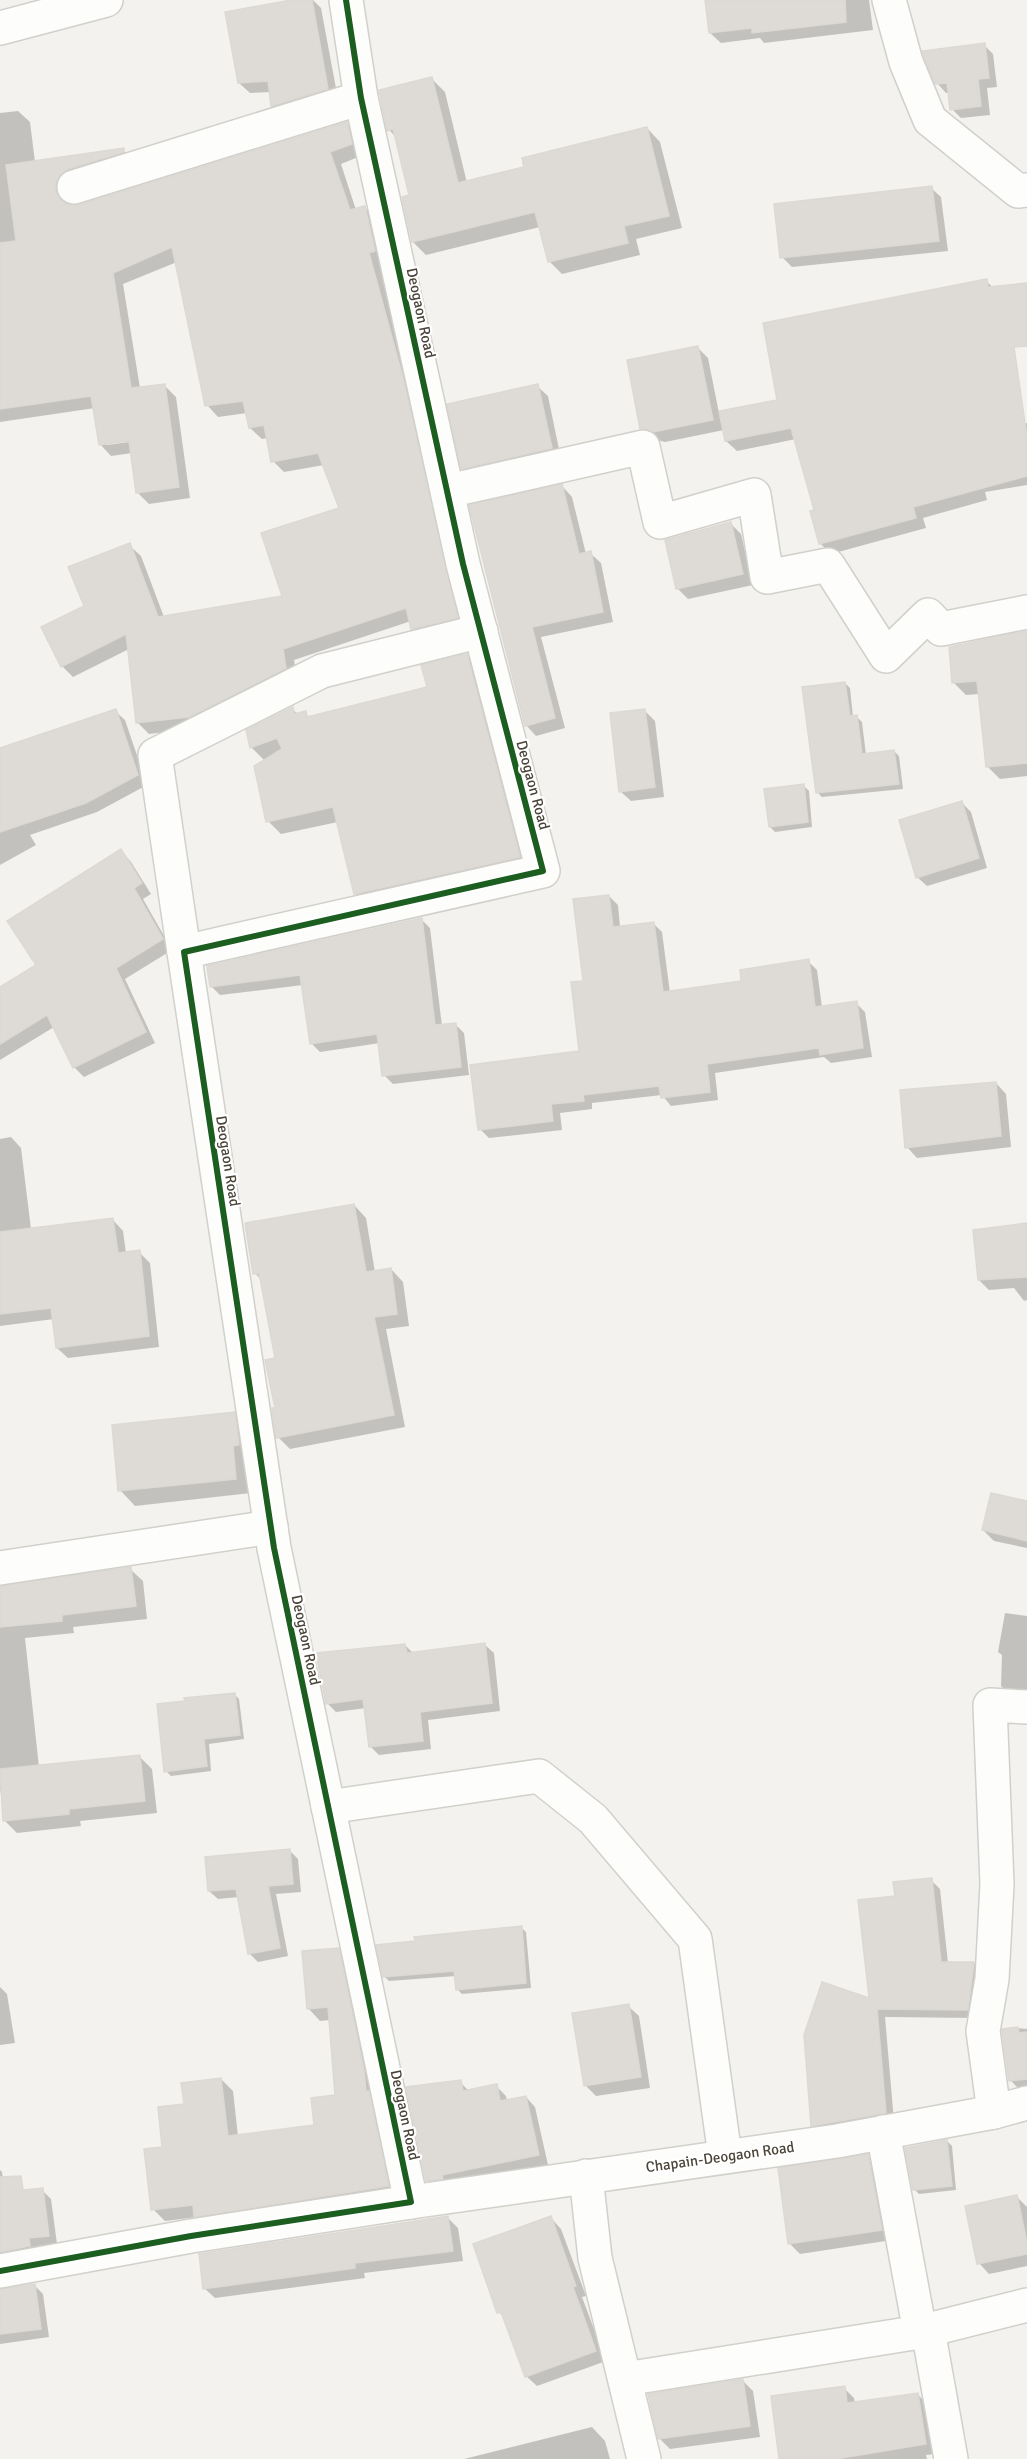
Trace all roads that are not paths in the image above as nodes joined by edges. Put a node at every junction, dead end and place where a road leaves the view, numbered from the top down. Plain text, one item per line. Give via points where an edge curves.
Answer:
1 (106, 0) edge
2 (345, 0) edge
3 (889, 0) edge
4 (0, 28) edge
5 (361, 98) junction
6 (74, 187) dead end
7 (1027, 190) edge
8 (448, 491) junction
9 (1027, 612) edge
10 (481, 631) junction
11 (184, 952) junction
12 (271, 1527) junction
13 (0, 1568) edge
14 (1027, 1707) edge
15 (328, 1808) junction
16 (1027, 2103) edge
17 (994, 2112) junction
18 (884, 2132) junction
19 (725, 2156) junction
20 (586, 2176) junction
21 (411, 2202) junction
22 (0, 2271) edge
23 (1027, 2305) edge
24 (924, 2331) junction
25 (624, 2379) junction
26 (644, 2459) edge
27 (951, 2459) edge

1 - 4 street
2 - 5 street, Deogaon Road
3 - 7 street via 906,62 930,120 1018,190
5 - 6 street
5 - 8 street, Deogaon Road
8 - 9 street via 643,447 660,522 754,495 767,577 828,565 886,656 928,615 941,629
8 - 10 street, Deogaon Road
10 - 11 street via 322,671 155,755
10 - 11 street, Deogaon Road via 543,871
11 - 12 street, Deogaon Road
12 - 13 street
12 - 15 street, Deogaon Road
14 - 17 street via 990,1705 997,1884 992,1979 983,2031
15 - 19 street via 538,1776 593,1819 695,1939
15 - 21 street, Deogaon Road
16 - 17 street, Chapain-Deogaon Road
17 - 18 street, Chapain-Deogaon Road
18 - 19 street, Chapain-Deogaon Road
18 - 24 street
19 - 20 street, Chapain-Deogaon Road
20 - 21 street, Chapain-Deogaon Road
20 - 25 street via 595,2258
21 - 22 street
23 - 24 street
24 - 25 street
24 - 27 street
25 - 26 street

